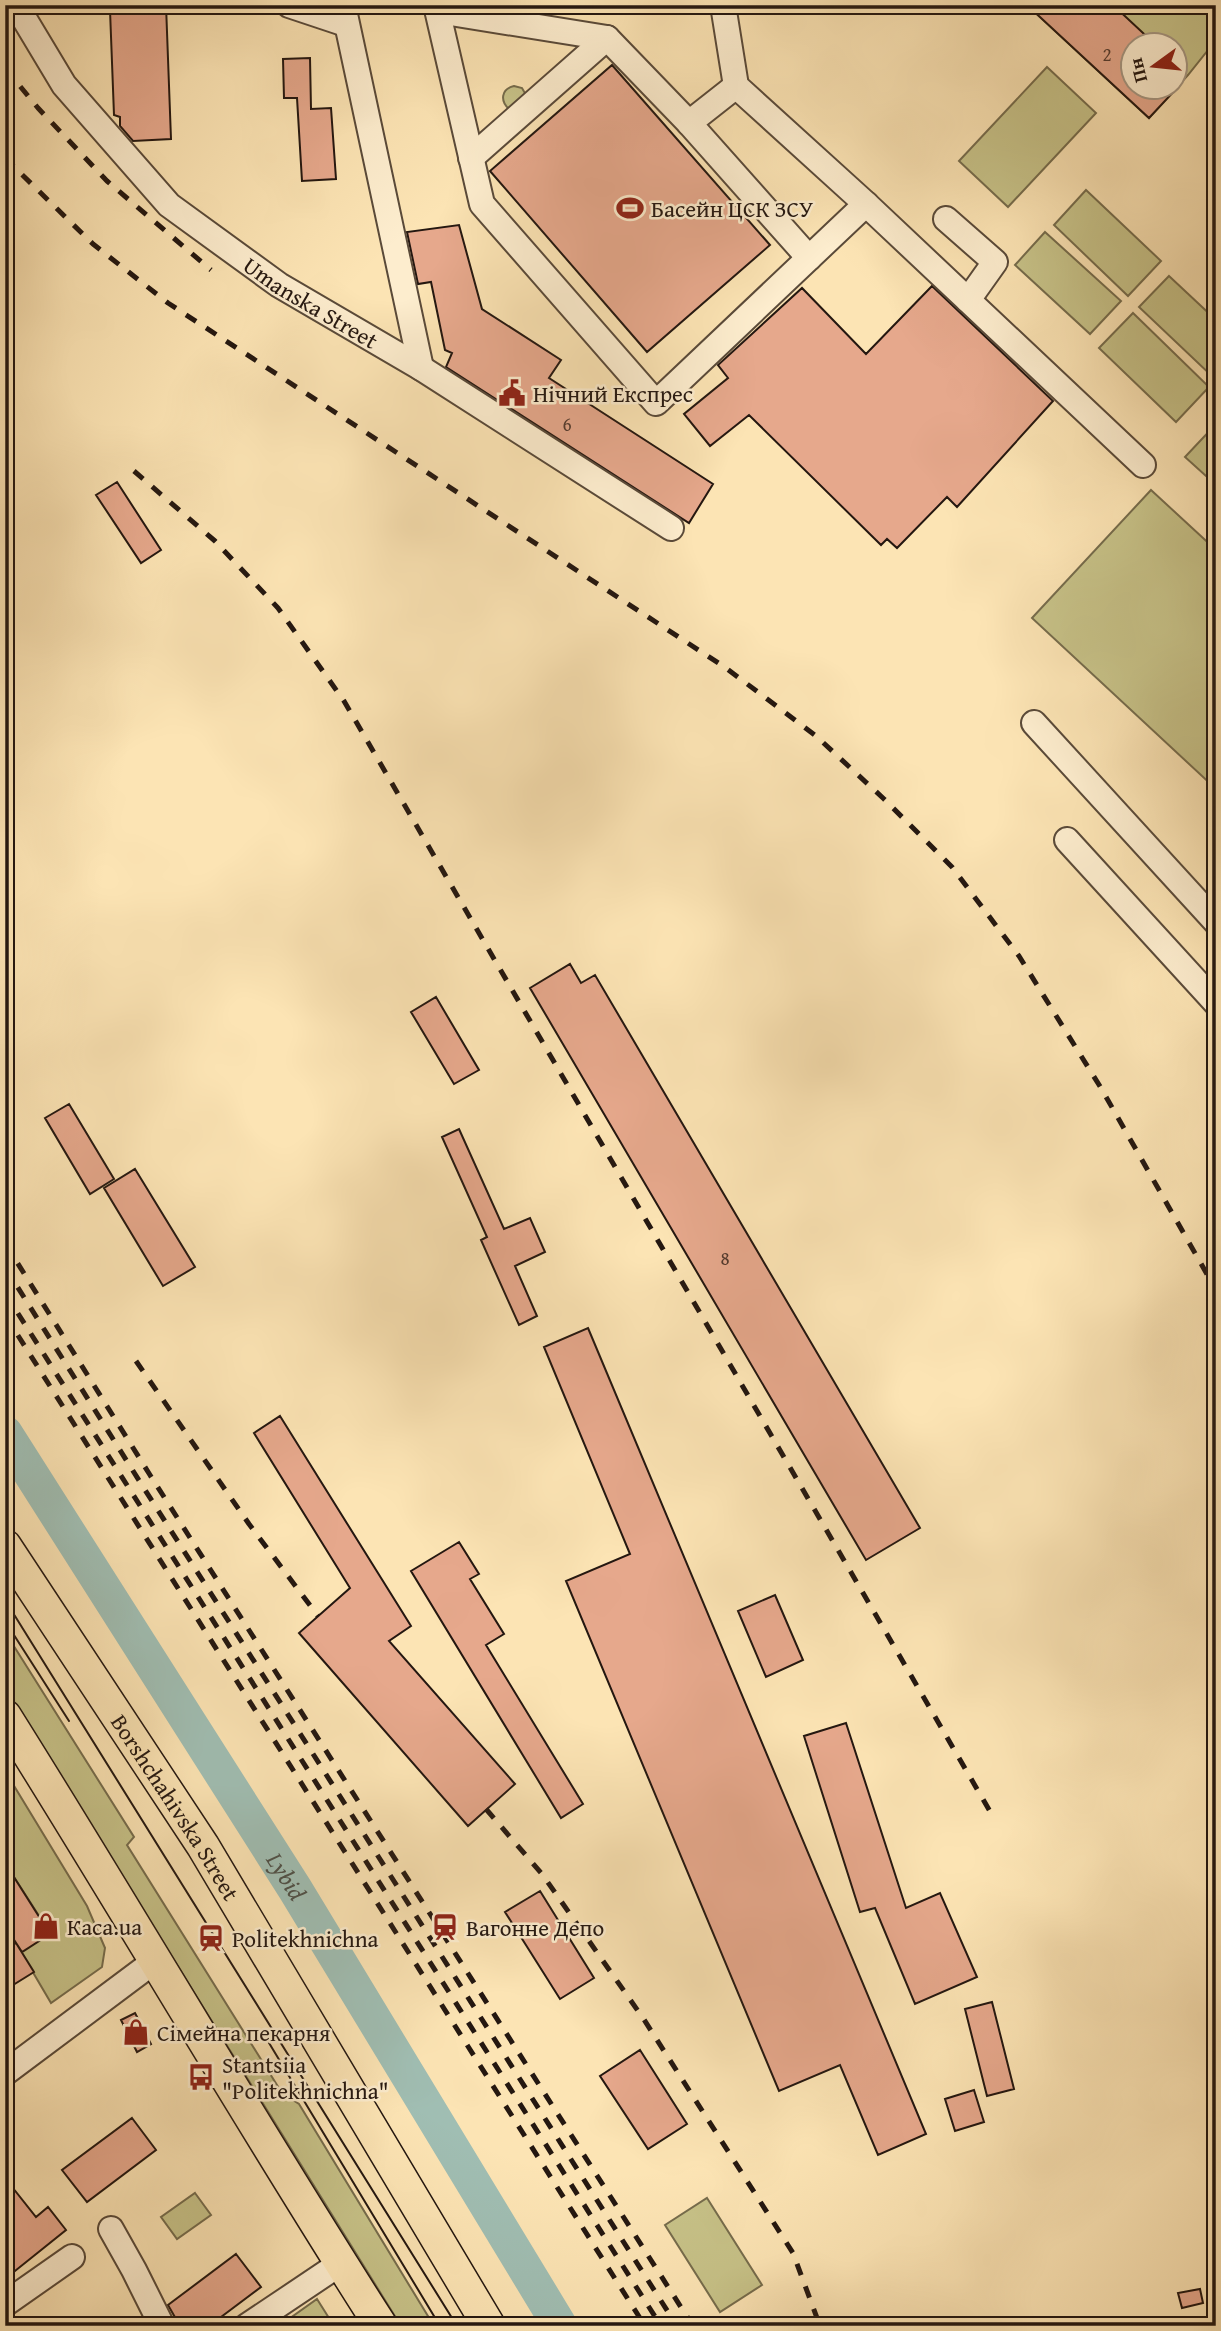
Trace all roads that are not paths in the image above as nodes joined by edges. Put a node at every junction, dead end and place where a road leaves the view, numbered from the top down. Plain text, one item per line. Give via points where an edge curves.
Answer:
1 (16, 5) edge
2 (289, 5) edge
3 (723, 5) edge
4 (437, 8) edge
5 (345, 15) edge
6 (607, 38) junction
7 (736, 86) junction
8 (690, 123) junction
9 (471, 158) junction
10 (866, 204) junction
11 (946, 219) dead end
12 (809, 258) junction
13 (968, 300) junction
14 (421, 368) junction
15 (1143, 465) dead end
16 (671, 528) dead end
17 (1034, 723) dead end
18 (1067, 840) dead end
19 (1216, 922) edge
20 (1216, 1003) edge
21 (5, 1546) edge
22 (5, 1716) edge
23 (156, 1960) junction
24 (5, 2073) edge
25 (111, 2229) dead end
26 (72, 2257) dead end
27 (341, 2263) junction
28 (5, 2304) edge
29 (248, 2325) edge
30 (162, 2326) edge
31 (381, 2326) edge
32 (489, 2326) edge

1 - 14 street, Umanska Street via 64,85 169,205 279,285
2 - 5 street
3 - 7 street
4 - 6 street
4 - 9 street
5 - 14 street
6 - 8 street
6 - 9 street
7 - 8 street
7 - 10 street
8 - 12 street
9 - 12 street via 482,204 656,403
10 - 12 street
10 - 13 street
11 - 13 street via 995,262
13 - 15 street
14 - 16 street, Umanska Street
17 - 19 street
18 - 20 street
21 - 32 main road, Borshchahivska Street via 203,1846
22 - 23 main road
23 - 24 street
23 - 27 main road
25 - 30 street
26 - 28 street
27 - 29 street
27 - 31 main road

